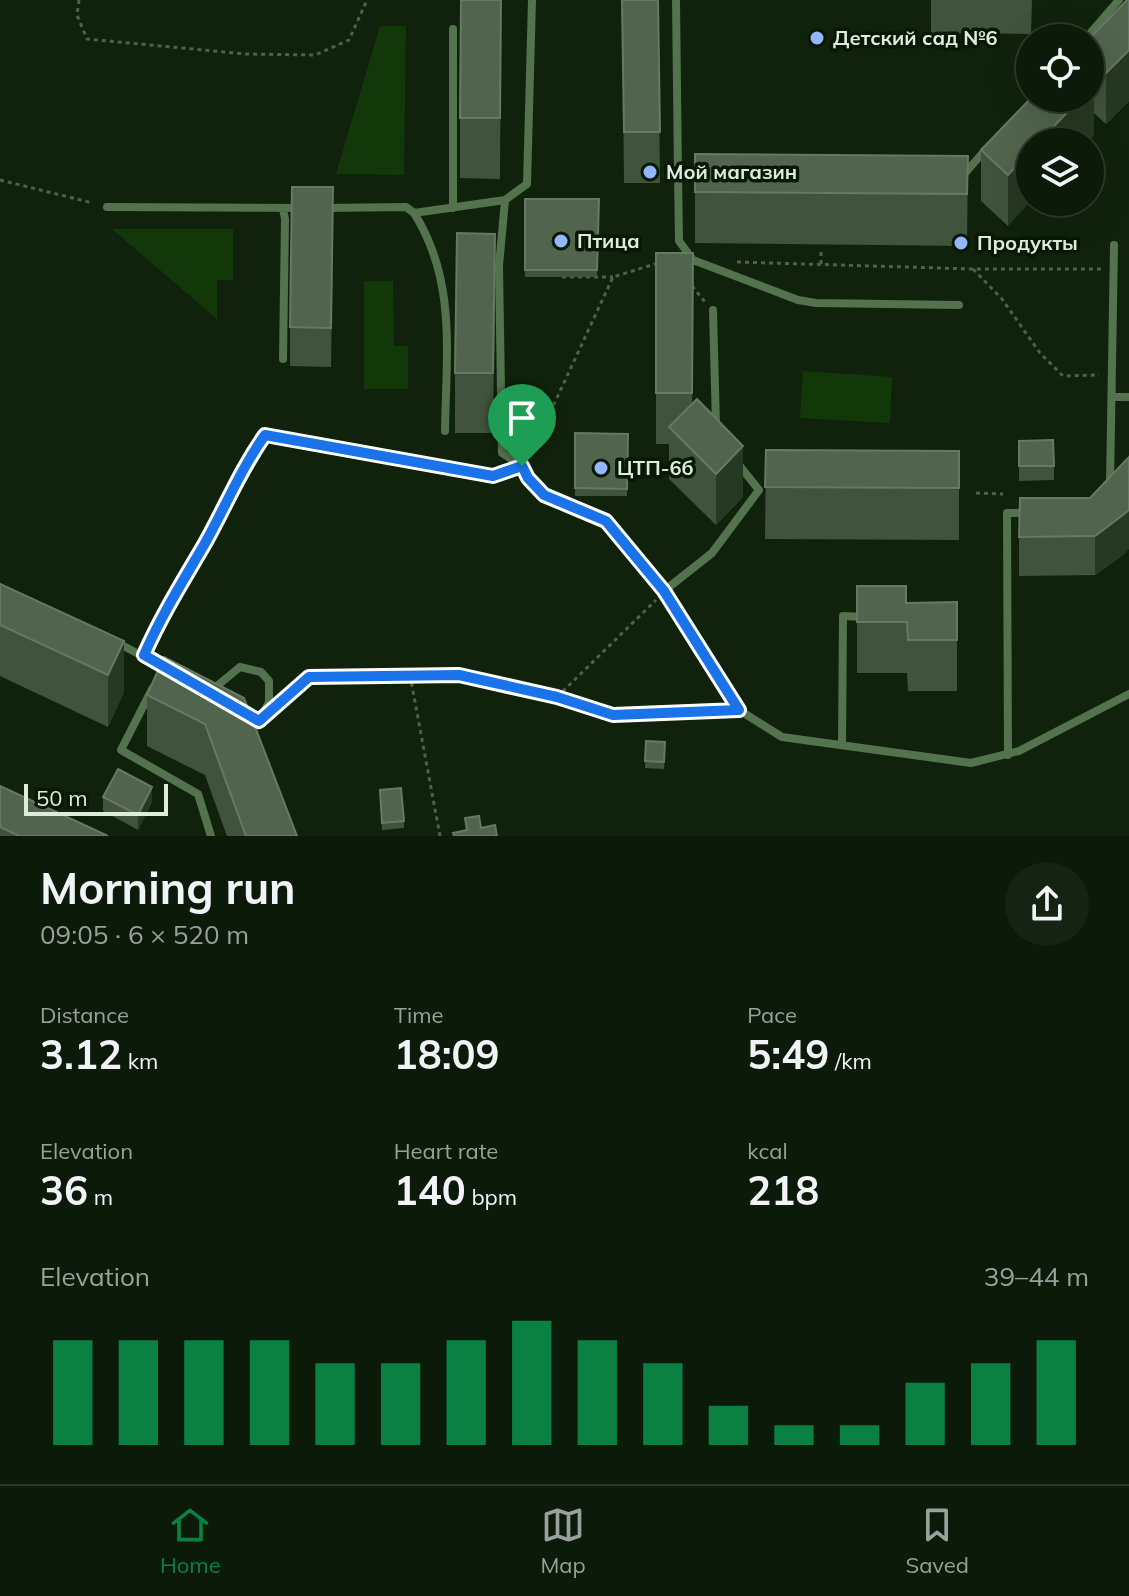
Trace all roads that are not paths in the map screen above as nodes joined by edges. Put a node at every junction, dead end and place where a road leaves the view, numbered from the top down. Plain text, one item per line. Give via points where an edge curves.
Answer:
1 (532, 0) edge
2 (676, 0) edge
3 (1119, 0) edge
4 (1098, 24) edge
5 (453, 29) dead end
6 (994, 140) edge
7 (951, 172) edge
8 (678, 175) junction
9 (708, 175) edge
10 (505, 200) junction
11 (107, 207) road end
12 (453, 208) junction
13 (283, 209) junction
14 (414, 213) junction
15 (1114, 245) dead end
16 (959, 305) dead end
17 (713, 310) dead end
18 (283, 359) dead end
19 (1113, 397) junction
20 (1129, 397) edge
21 (445, 431) dead end
22 (716, 433) edge
23 (733, 457) edge
24 (1101, 493) edge
25 (1036, 513) edge
26 (664, 591) junction
27 (875, 617) edge
28 (99, 634) edge
29 (163, 667) junction
30 (174, 673) edge
31 (197, 686) edge
32 (209, 693) junction
33 (1129, 694) edge
34 (221, 700) edge
35 (234, 707) edge
36 (842, 745) junction
37 (1008, 755) junction
38 (211, 836) edge

1 - 10 lane via 527,184
2 - 8 lane
3 - 4 lane
5 - 12 lane
6 - 7 lane via 966,172
8 - 9 lane
8 - 16 lane via 679,241 693,260 798,300
10 - 12 lane
10 - 26 lane via 499,266 502,453 522,466 544,495 606,521
11 - 13 lane
12 - 14 lane
13 - 14 lane via 406,207
13 - 18 lane
14 - 21 lane via 430,238 447,309
15 - 19 lane
17 - 22 lane
19 - 20 lane
19 - 24 lane via 1111,483
23 - 26 lane via 763,490 712,553
25 - 37 lane via 1007,513
26 - 36 lane via 739,710 782,737
27 - 36 lane via 843,616
28 - 29 lane
29 - 30 lane
29 - 38 lane via 121,750 198,794
31 - 32 lane
32 - 34 lane
32 - 35 lane via 240,667 261,672 269,681 269,702 259,721
33 - 37 lane
36 - 37 lane via 971,763

